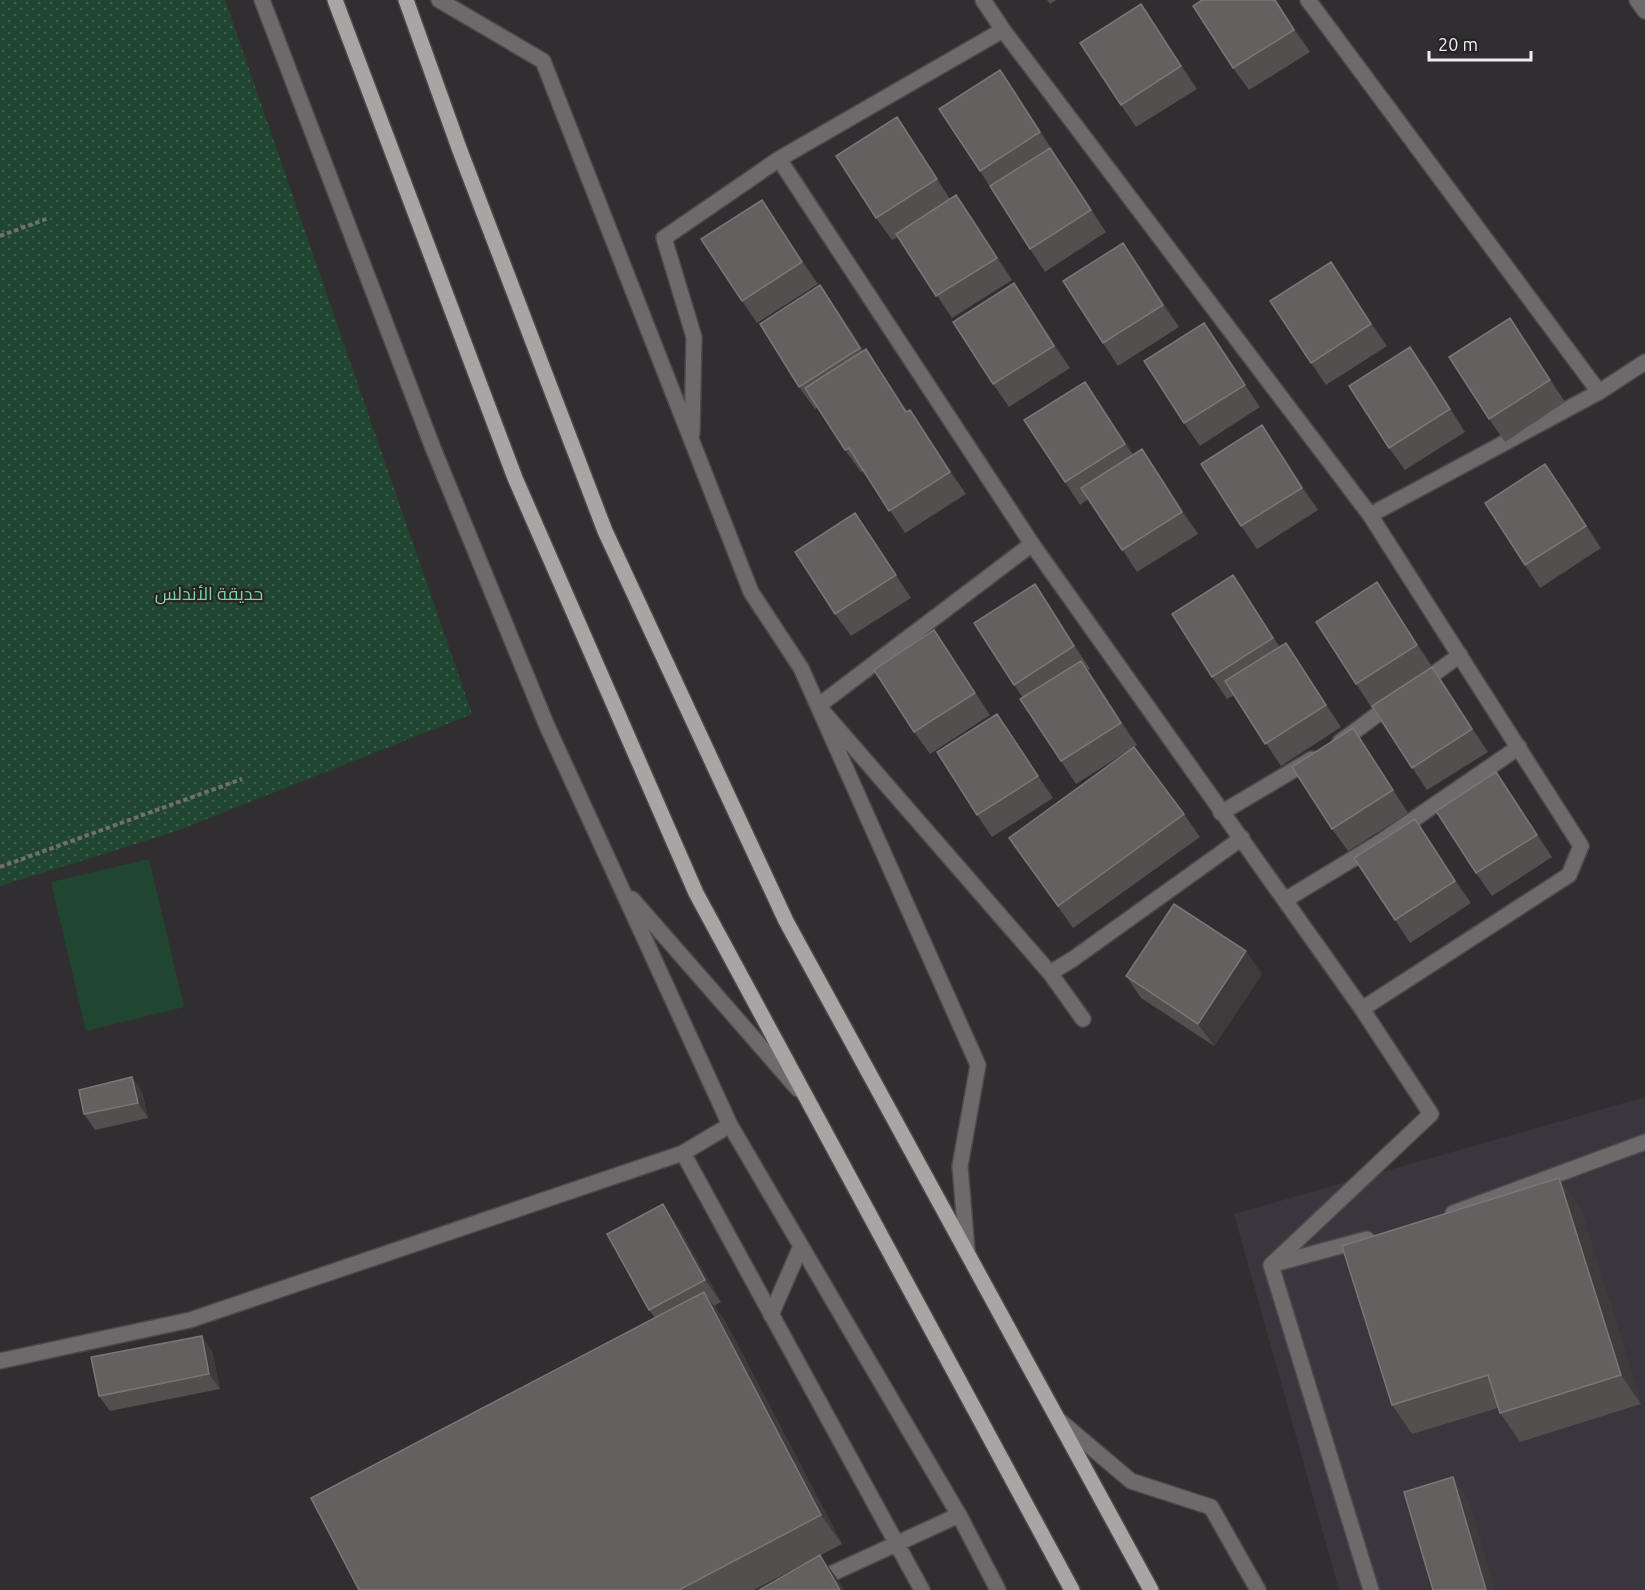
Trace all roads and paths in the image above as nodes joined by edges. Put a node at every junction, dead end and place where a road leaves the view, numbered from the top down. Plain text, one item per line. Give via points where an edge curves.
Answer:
1 (262, 0) edge
2 (334, 0) edge
3 (406, 0) edge
4 (440, 0) edge
5 (983, 0) edge
6 (1308, 0) edge
7 (1637, 0) edge
8 (1645, 11) edge
9 (1003, 30) junction
10 (779, 159) junction
11 (49, 218) dead end
12 (0, 236) edge
13 (1645, 362) edge
14 (1599, 392) junction
15 (691, 439) junction
16 (1370, 515) junction
17 (1032, 544) junction
18 (1460, 655) junction
19 (818, 706) junction
20 (1519, 747) junction
21 (242, 779) dead end
22 (1221, 813) junction
23 (1242, 838) junction
24 (0, 866) edge
25 (620, 885) junction
26 (1285, 900) junction
27 (1050, 973) junction
28 (1362, 1009) junction
29 (1083, 1019) dead end
30 (808, 1101) junction
31 (730, 1125) junction
32 (1645, 1142) edge
33 (683, 1153) junction
34 (1439, 1218) edge
35 (1384, 1235) edge
36 (801, 1246) junction
37 (967, 1250) junction
38 (1271, 1265) junction
39 (771, 1315) junction
40 (0, 1360) edge
41 (1060, 1421) junction
42 (959, 1515) junction
43 (896, 1544) junction
44 (796, 1590) edge
45 (922, 1590) edge
46 (998, 1590) edge
47 (1072, 1590) edge
48 (1151, 1590) edge
49 (1258, 1590) edge
50 (1371, 1590) edge

1 - 25 street via 433,448 547,726
2 - 30 main road via 520,489 696,893
3 - 37 main road via 605,531 786,921
4 - 15 street via 543,61
5 - 9 street
6 - 14 street
7 - 8 street
9 - 10 street
9 - 16 street
10 - 15 street via 664,238 694,338
10 - 17 street
11 - 12 path
13 - 14 street
14 - 16 street
15 - 19 street via 751,592 801,668
16 - 18 street
17 - 19 street
17 - 22 street
18 - 20 street
18 - 22 street via 1327,751
19 - 27 street
19 - 37 street via 978,1065 960,1166
20 - 26 street via 1378,843
20 - 28 street via 1581,846 1569,875
21 - 24 path
22 - 23 street
23 - 26 street
23 - 27 street
25 - 30 street
25 - 31 street
26 - 28 street
27 - 29 street
28 - 38 street via 1431,1114
30 - 47 main road
31 - 33 street
31 - 36 street
32 - 34 street
33 - 39 street
33 - 40 street via 190,1320
35 - 38 street
36 - 39 street
36 - 42 street
37 - 41 main road
38 - 50 street
39 - 43 street
41 - 48 main road
41 - 49 street via 1131,1481 1210,1507
42 - 43 street
42 - 46 street
43 - 44 street
43 - 45 street

